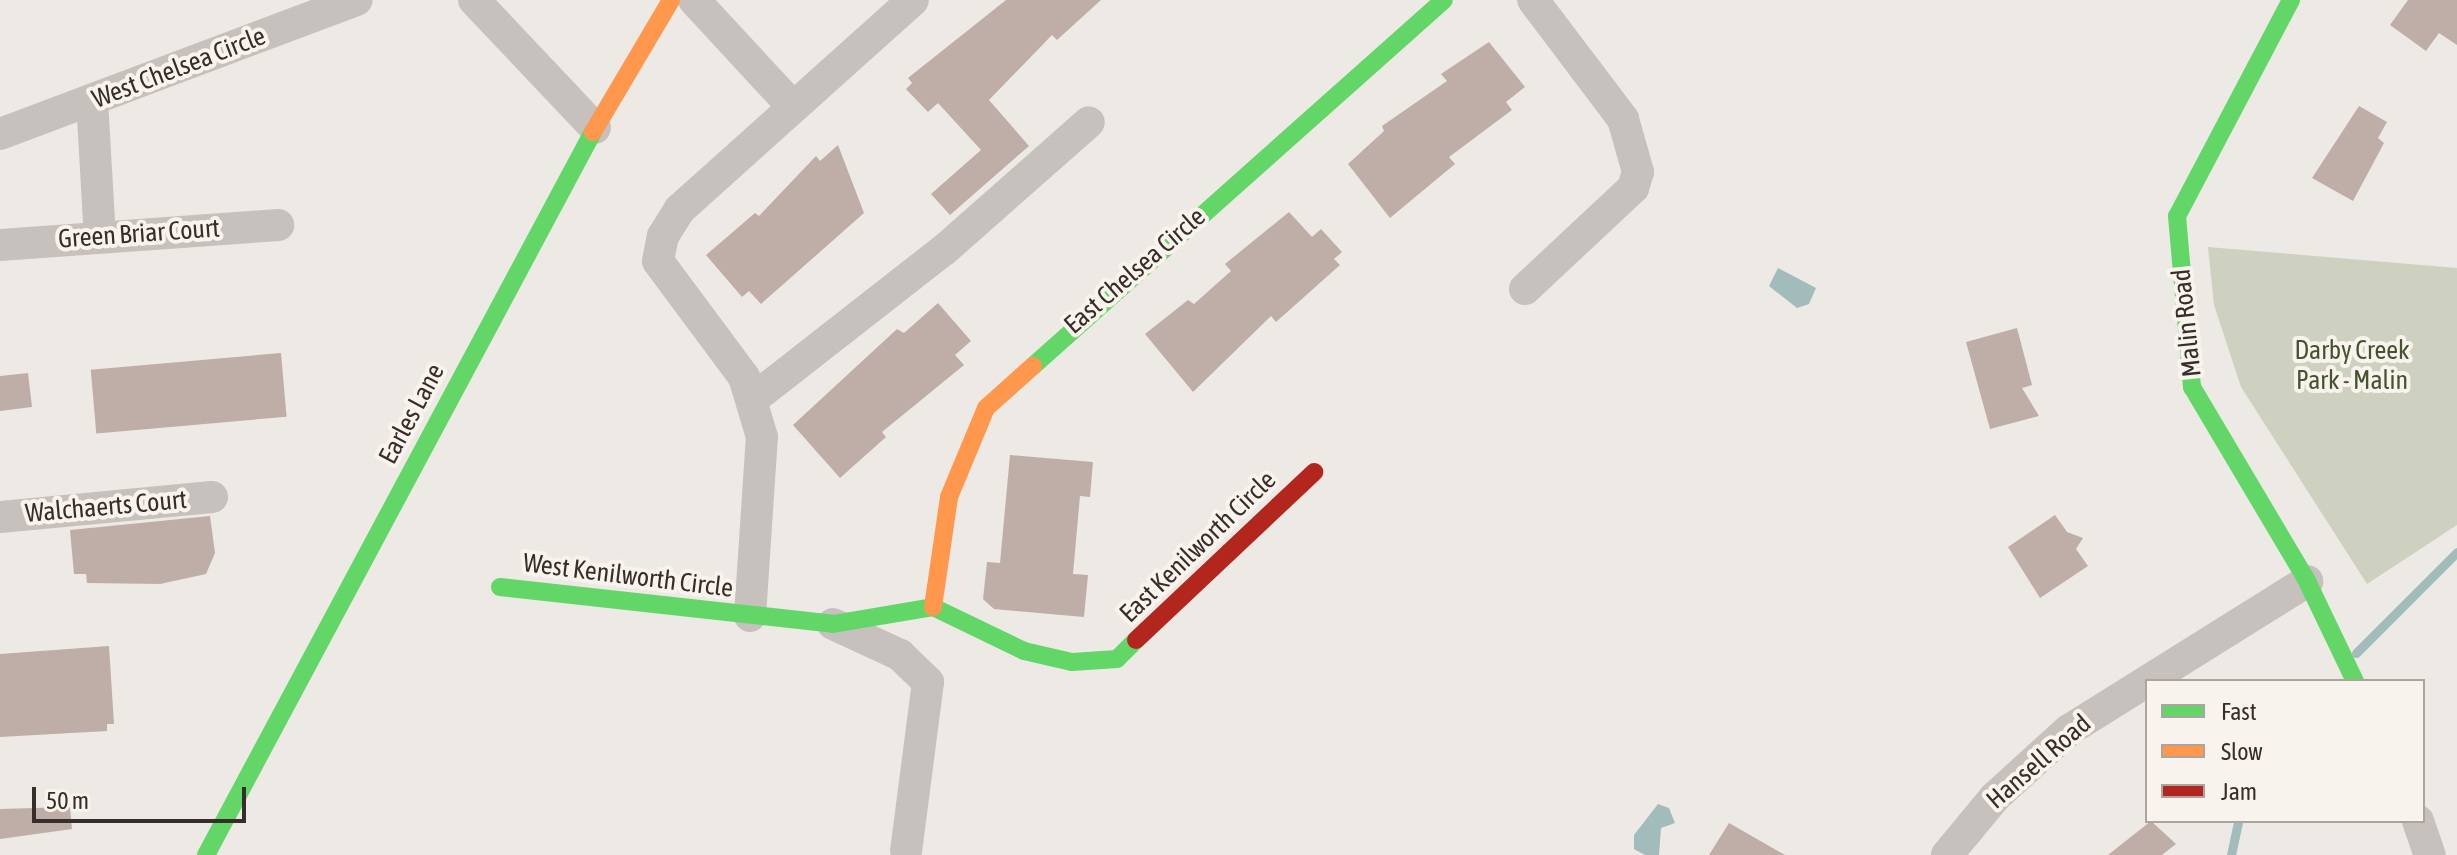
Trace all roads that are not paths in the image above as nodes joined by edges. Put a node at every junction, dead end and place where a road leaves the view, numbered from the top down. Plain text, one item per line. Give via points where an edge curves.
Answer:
1 (357, 0) edge
2 (474, 0) edge
3 (671, 0) edge
4 (694, 0) edge
5 (913, 0) edge
6 (1444, 0) edge
7 (1533, 0) edge
8 (2291, 0) edge
9 (92, 100) junction
10 (793, 107) junction
11 (1089, 122) dead end
12 (595, 128) junction
13 (0, 134) edge
14 (278, 225) dead end
15 (100, 237) junction
16 (0, 245) edge
17 (1525, 289) dead end
18 (753, 399) junction
19 (1314, 472) dead end
20 (212, 497) dead end
21 (0, 517) edge
22 (2307, 581) junction
23 (500, 587) dead end
24 (933, 607) junction
25 (750, 616) junction
26 (833, 624) junction
27 (2150, 679) edge
28 (2354, 679) edge
29 (2145, 682) edge
30 (2419, 823) edge
31 (906, 851) dead end
32 (206, 855) edge
33 (1947, 855) edge
34 (2430, 855) edge

1 - 9 street, West Chelsea Circle
2 - 12 street
3 - 12 street, Earles Lane
4 - 10 street
5 - 10 street
6 - 24 street, East Chelsea Circle via 986,408 949,497
7 - 17 street via 1623,119 1638,172 1633,188
8 - 22 street, Malin Road via 2177,216 2192,387
9 - 13 street, West Chelsea Circle
9 - 15 street
10 - 18 street via 679,210 658,261
11 - 18 street via 944,250
12 - 32 street, Earles Lane
14 - 15 street, Green Briar Court
15 - 16 street, Green Briar Court
18 - 25 street via 763,475
19 - 24 street, East Kenilworth Circle via 1117,659 1072,662 1024,651
20 - 21 street, Walchaerts Court
22 - 27 street, Hansell Road
22 - 28 street, Malin Road
23 - 25 street, West Kenilworth Circle
24 - 26 street
25 - 26 street
26 - 31 street via 900,655 928,682
29 - 33 street, Hansell Road via 2069,730 1995,797
30 - 34 street

